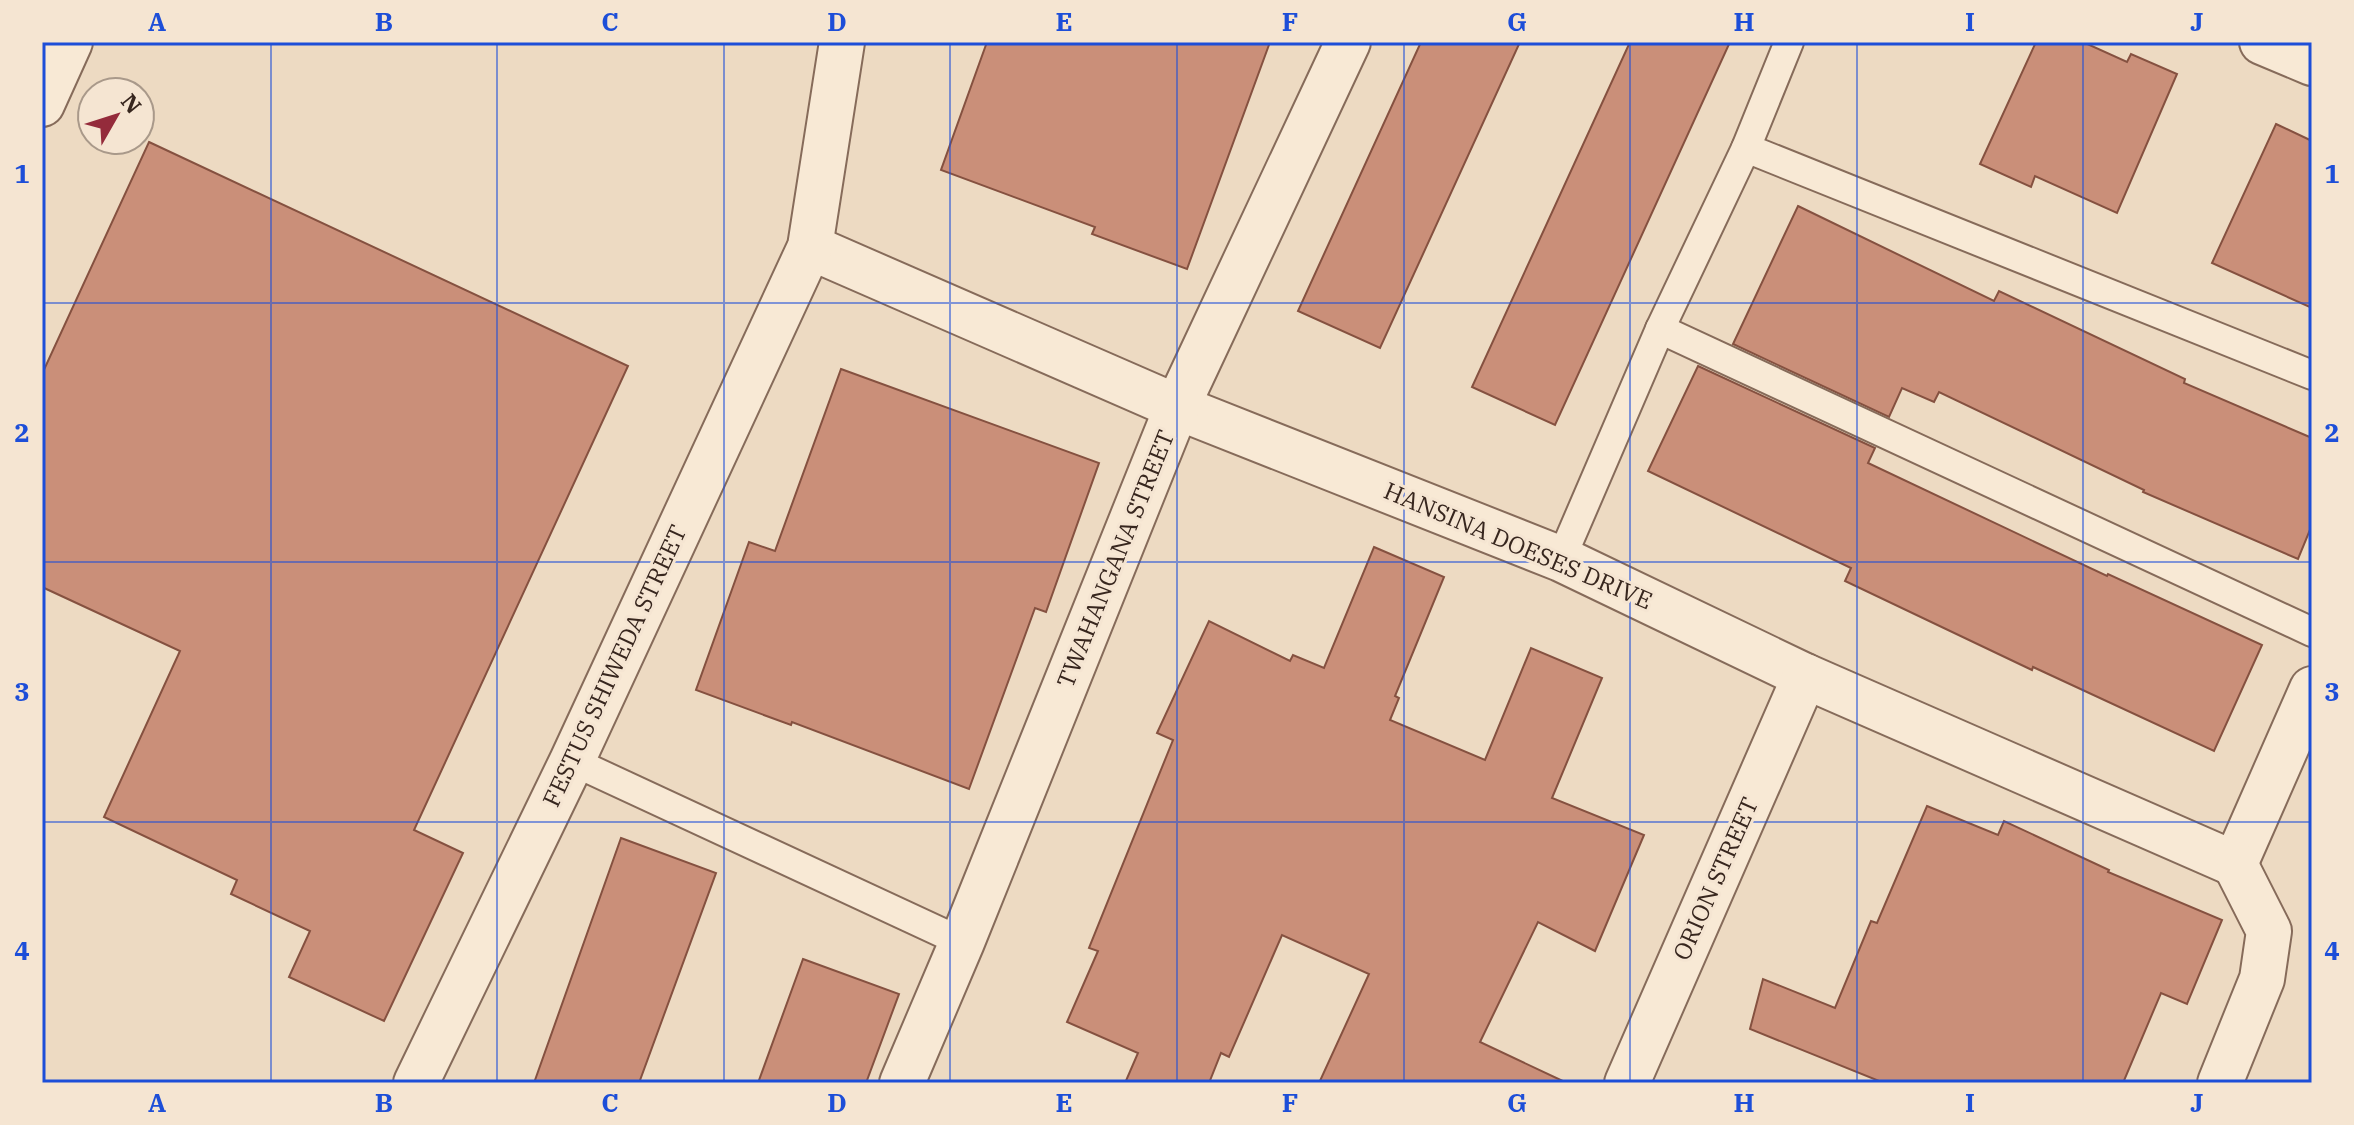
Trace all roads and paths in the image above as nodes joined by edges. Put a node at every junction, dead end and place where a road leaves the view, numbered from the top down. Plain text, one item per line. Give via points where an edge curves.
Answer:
1 (70, 42) edge
2 (842, 42) edge
3 (1348, 42) edge
4 (1789, 42) edge
5 (2262, 42) edge
6 (2312, 63) edge
7 (42, 104) edge
8 (1746, 148) junction
9 (810, 247) junction
10 (1660, 329) junction
11 (2312, 375) edge
12 (1177, 407) junction
13 (1561, 559) junction
14 (2312, 632) edge
15 (1805, 676) junction
16 (2312, 689) edge
17 (572, 761) junction
18 (2235, 864) junction
19 (962, 942) junction
20 (416, 1083) edge
21 (902, 1083) edge
22 (1627, 1083) edge
23 (2220, 1083) edge

1 - 7 street
2 - 9 street
3 - 12 street, TWAHANGANA STREET
4 - 8 lane
5 - 6 street
8 - 10 lane
8 - 11 lane
9 - 12 street, HANSINA DOESES DRIVE
9 - 17 street, FESTUS SHIWEDA STREET
10 - 13 lane
10 - 14 lane
12 - 13 street, HANSINA DOESES DRIVE
12 - 19 street, TWAHANGANA STREET
13 - 15 street, HANSINA DOESES DRIVE
15 - 18 street, HANSINA DOESES DRIVE
15 - 22 street, ORION STREET
16 - 18 street
17 - 19 lane
17 - 20 street, FESTUS SHIWEDA STREET
18 - 23 street via 2269,931 2262,979
19 - 21 street, TWAHANGANA STREET

